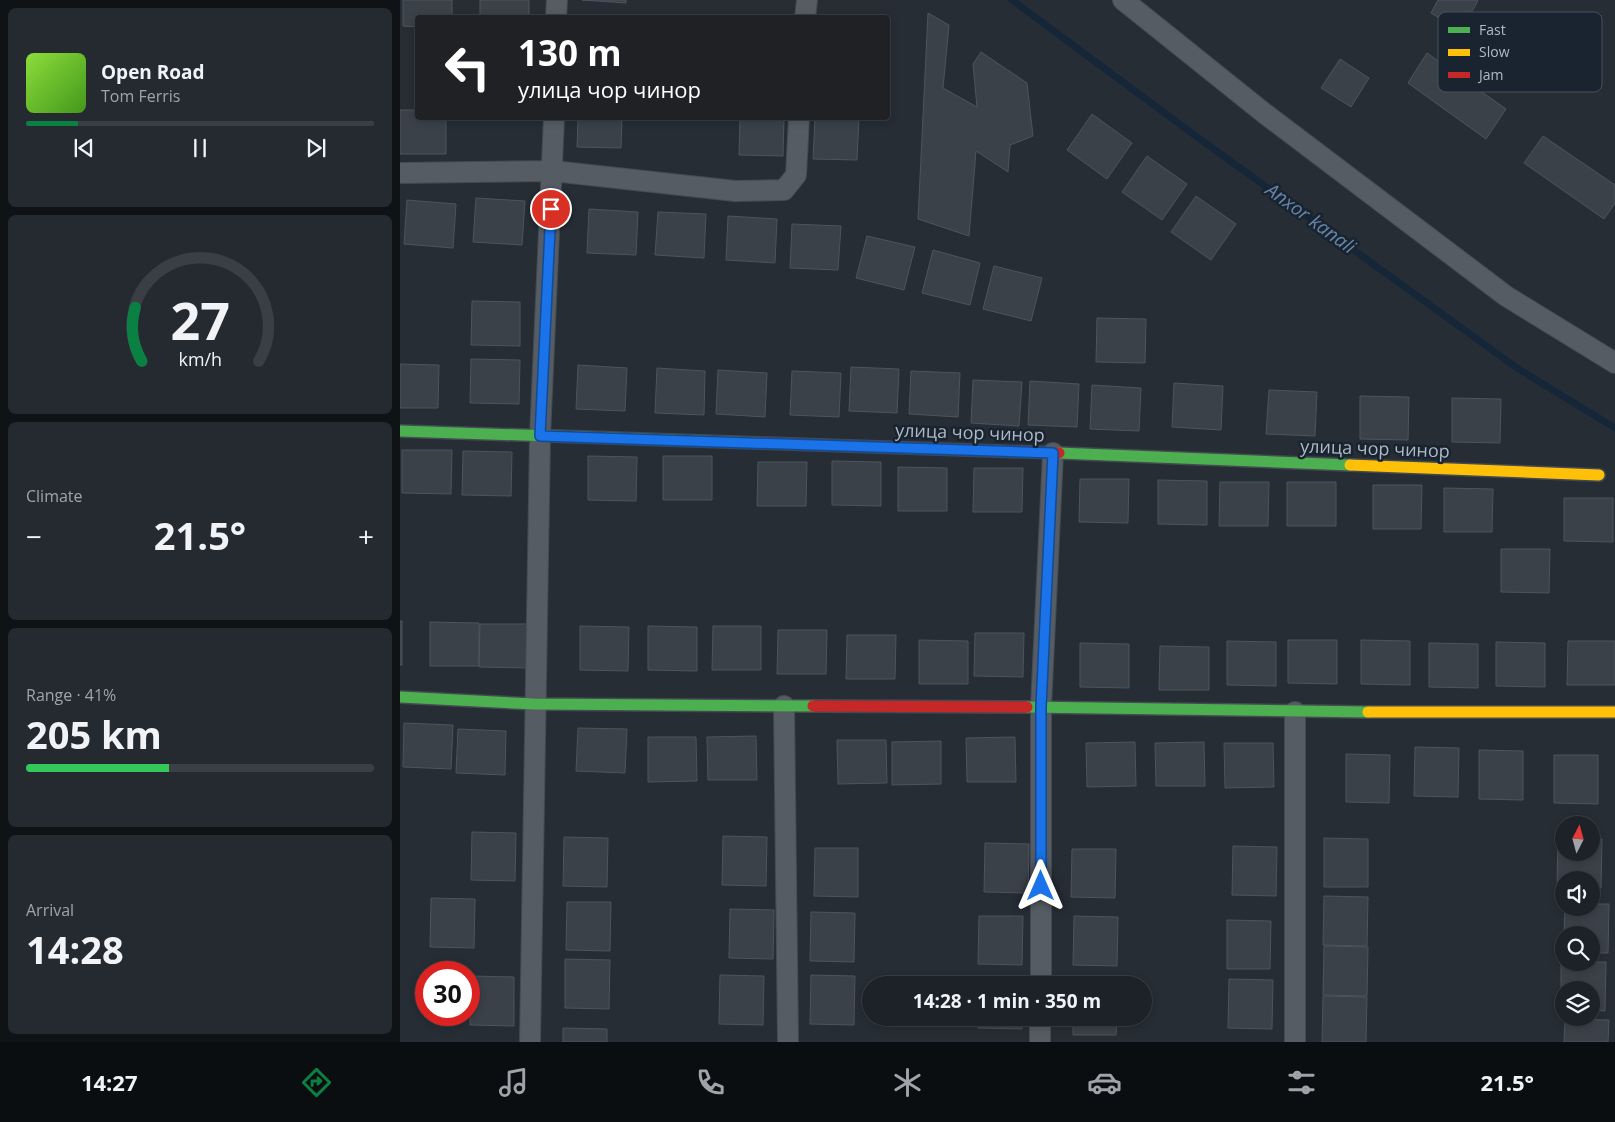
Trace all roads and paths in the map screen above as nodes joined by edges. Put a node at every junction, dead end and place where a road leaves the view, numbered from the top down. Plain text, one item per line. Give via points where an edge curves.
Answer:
1 (557, 0) edge
2 (807, 0) edge
3 (1123, 0) edge
4 (556, 15) edge
5 (806, 15) edge
6 (554, 120) edge
7 (799, 120) edge
8 (553, 171) junction
9 (400, 173) edge
10 (1615, 363) edge
11 (400, 432) edge
12 (540, 436) junction
13 (1053, 453) junction
14 (1599, 475) dead end
15 (400, 697) edge
16 (534, 704) junction
17 (784, 706) junction
18 (1041, 707) junction
19 (1295, 712) junction
20 (1615, 712) edge
21 (1040, 976) edge
22 (1040, 1026) edge
23 (530, 1042) edge
24 (788, 1042) edge
25 (1040, 1042) edge
26 (1295, 1042) edge

1 - 4 street
2 - 5 street
3 - 10 street via 1264,113 1506,296
6 - 8 street
7 - 8 street via 796,175 784,190 735,191
8 - 9 street
8 - 12 street
11 - 12 street, улица чор чинор
12 - 13 street, улица чор чинор
12 - 16 street
13 - 14 street, улица чор чинор
13 - 18 street
15 - 16 street
16 - 17 street
16 - 23 street
17 - 18 street
17 - 24 street
18 - 19 street
18 - 21 street
19 - 20 street
19 - 26 street
22 - 25 street

